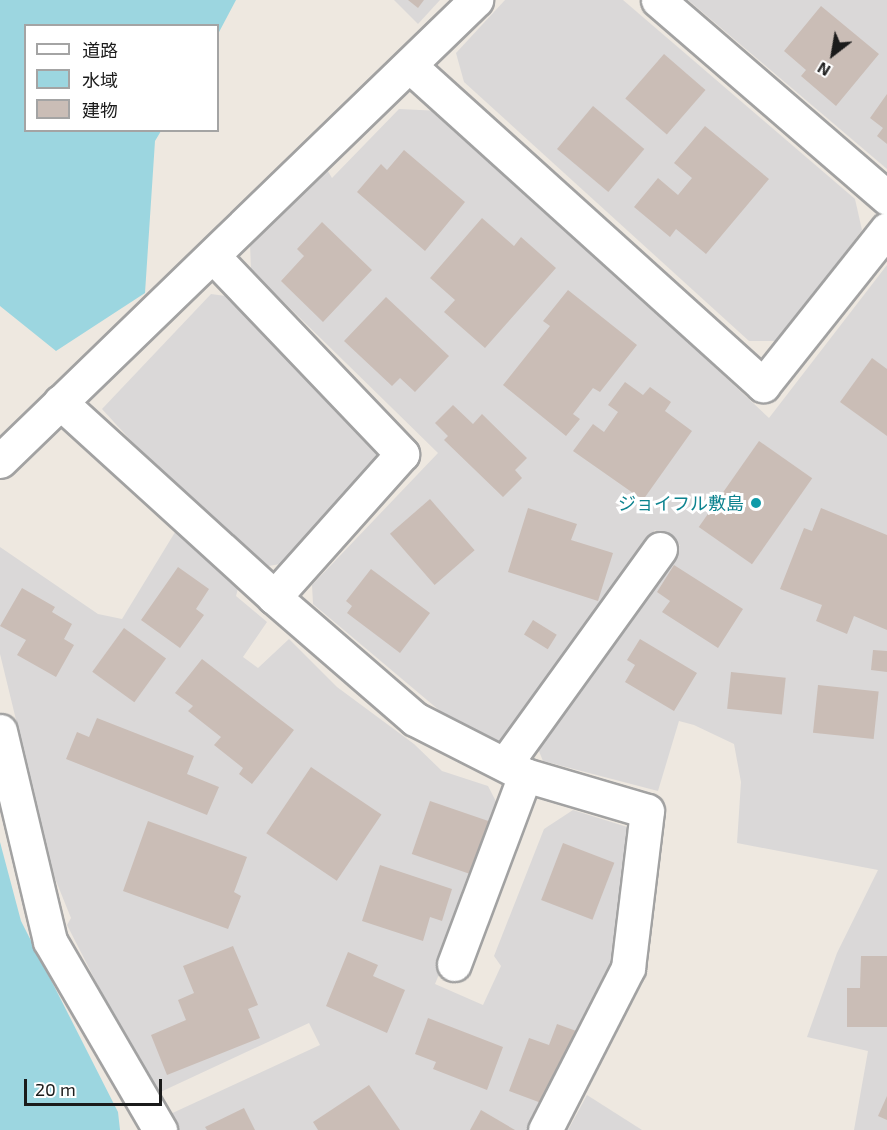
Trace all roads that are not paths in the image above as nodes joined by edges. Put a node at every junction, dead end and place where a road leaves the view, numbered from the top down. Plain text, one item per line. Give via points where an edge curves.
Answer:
1 (476, 0) edge
2 (658, 0) edge
3 (410, 66) junction
4 (887, 198) edge
5 (887, 229) edge
6 (213, 256) junction
7 (60, 402) junction
8 (0, 461) edge
9 (660, 549) dead end
10 (274, 597) junction
11 (0, 731) edge
12 (515, 769) junction
13 (454, 964) dead end
14 (160, 1130) edge
15 (545, 1130) edge

1 - 3 street
2 - 4 street
3 - 5 street via 763,385
3 - 6 street
6 - 7 street
6 - 10 street via 402,454
7 - 8 street
7 - 10 street
9 - 12 street
10 - 12 street via 415,718
11 - 14 street via 50,941
12 - 13 street
12 - 15 street via 647,811 628,968

